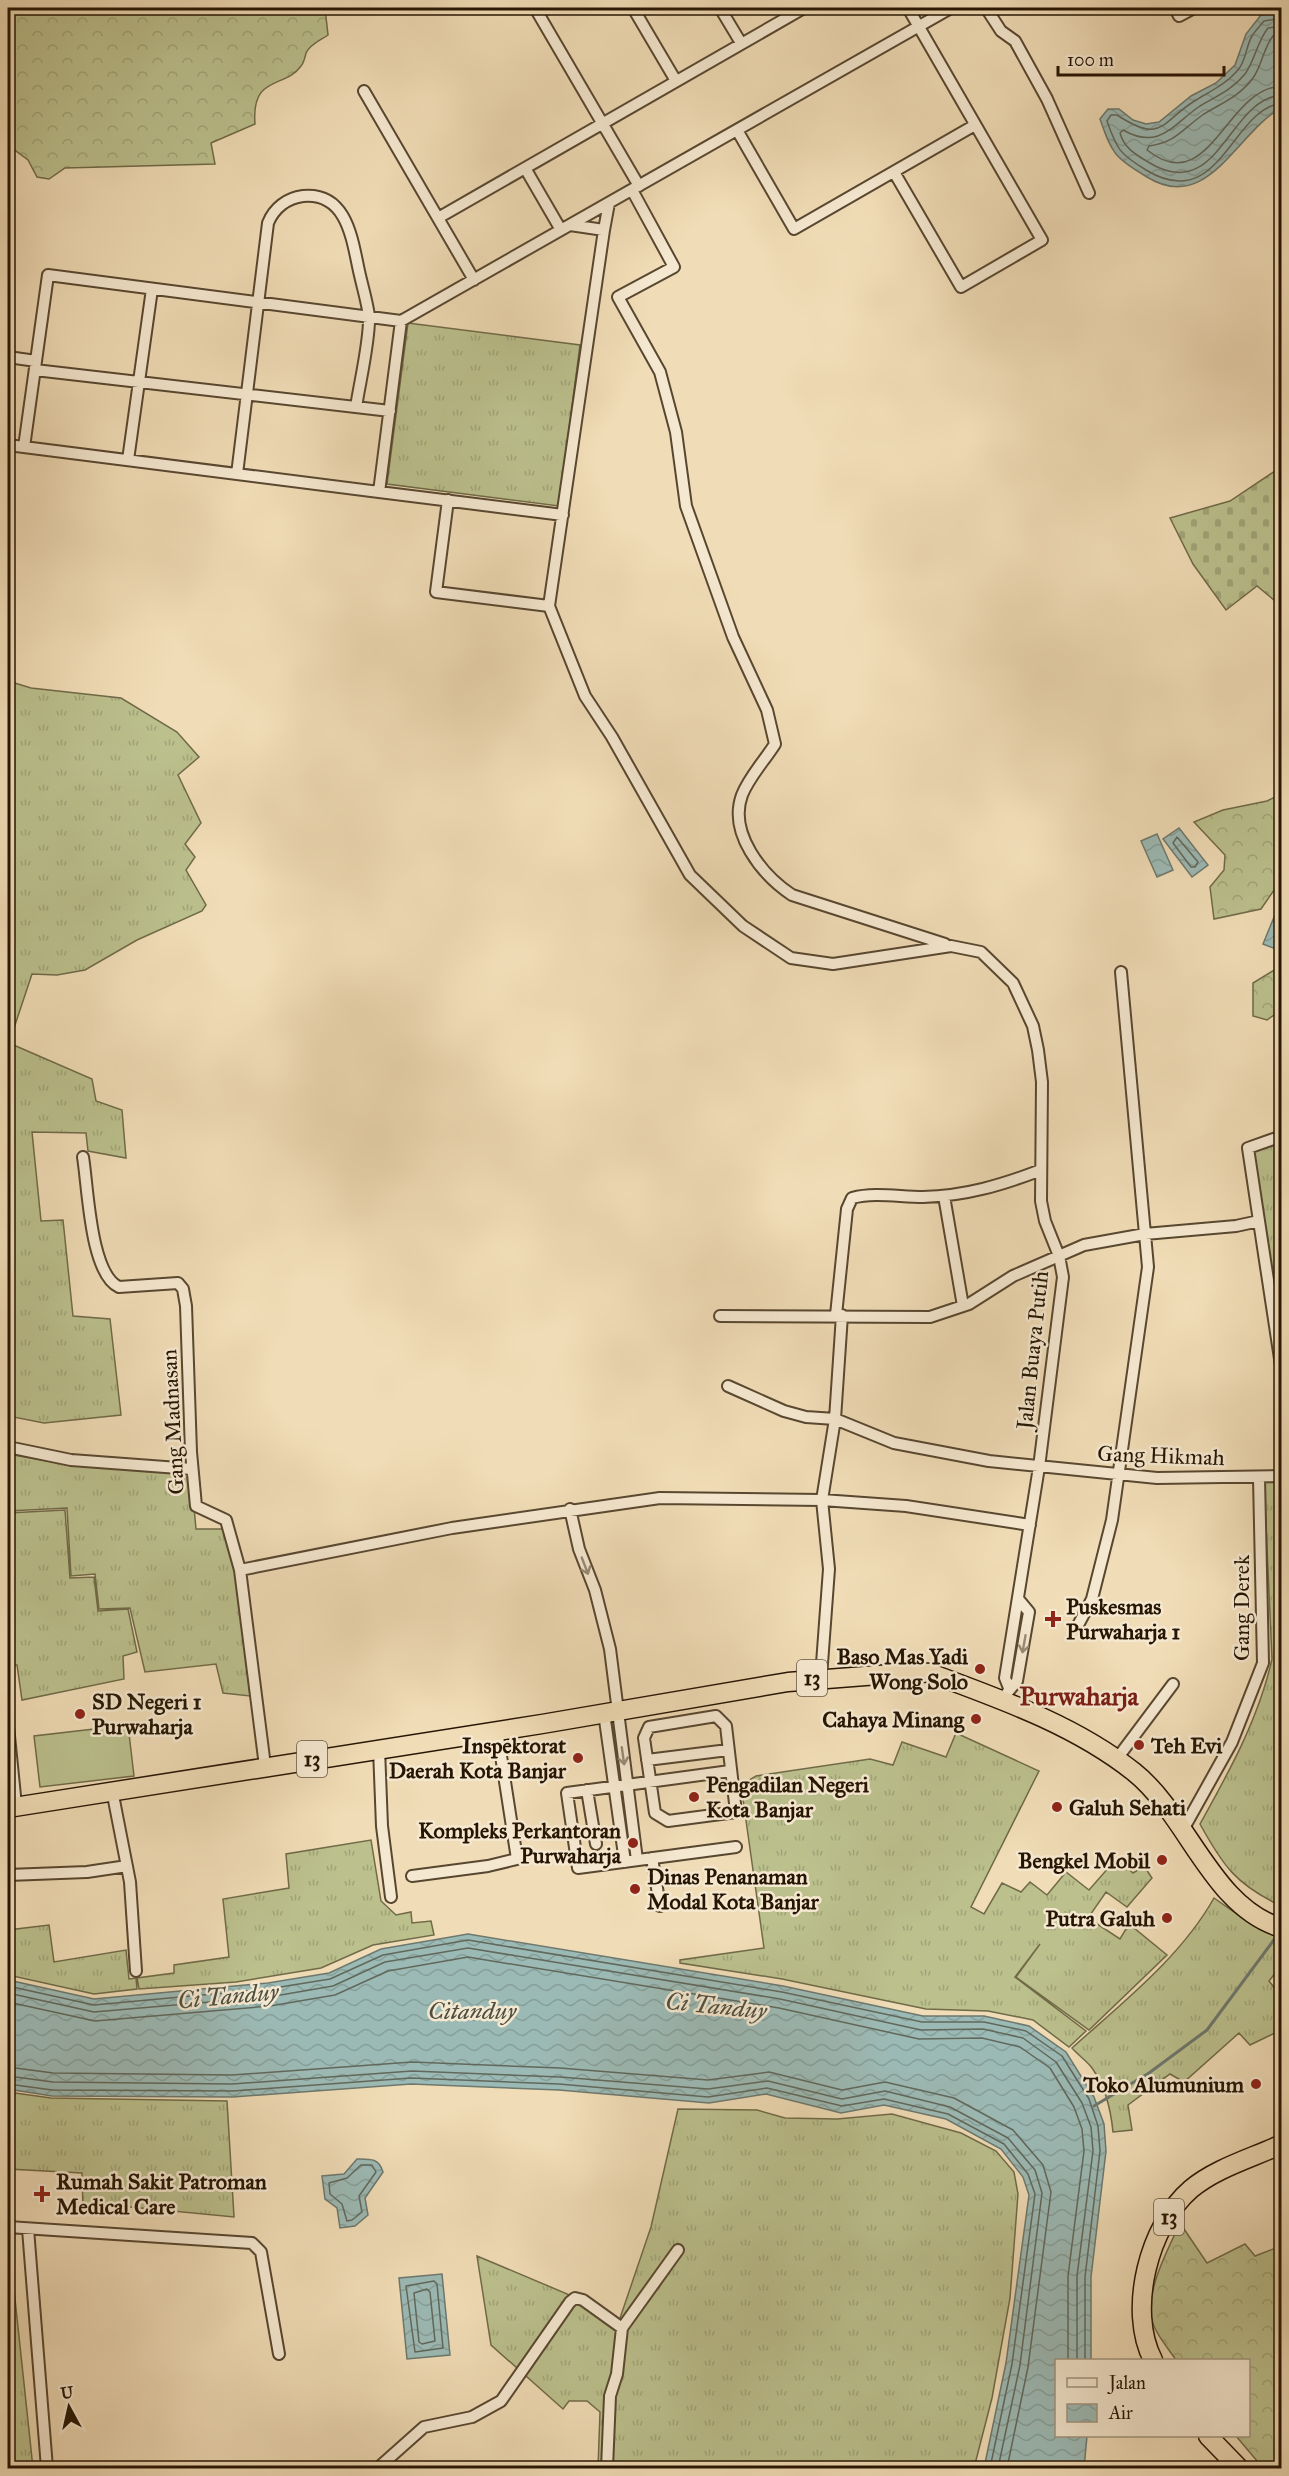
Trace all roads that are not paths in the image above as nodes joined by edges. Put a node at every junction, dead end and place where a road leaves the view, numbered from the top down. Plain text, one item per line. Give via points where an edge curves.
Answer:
1 (535, 8) edge
2 (633, 8) edge
3 (720, 8) edge
4 (804, 8) edge
5 (908, 8) edge
6 (951, 8) edge
7 (986, 8) edge
8 (1174, 8) edge
9 (1194, 8) edge
10 (918, 26) junction
11 (741, 43) junction
12 (676, 81) junction
13 (364, 91) dead end
14 (602, 123) junction
15 (975, 125) junction
16 (737, 130) junction
17 (525, 168) junction
18 (894, 171) junction
19 (635, 188) junction
20 (1089, 193) dead end
21 (609, 203) junction
22 (438, 218) junction
23 (565, 228) junction
24 (604, 230) junction
25 (474, 280) junction
26 (152, 289) junction
27 (258, 302) junction
28 (369, 317) junction
29 (401, 321) junction
30 (8, 357) edge
31 (35, 365) junction
32 (139, 382) junction
33 (247, 394) junction
34 (356, 407) junction
35 (390, 411) junction
36 (8, 445) edge
37 (24, 447) junction
38 (128, 460) junction
39 (237, 474) junction
40 (379, 492) junction
41 (448, 500) junction
42 (563, 515) junction
43 (549, 606) junction
44 (951, 946) junction
45 (1121, 972) dead end
46 (1281, 1136) edge
47 (83, 1157) dead end
48 (1041, 1170) junction
49 (944, 1196) junction
50 (1259, 1221) junction
51 (1145, 1234) junction
52 (1059, 1256) junction
53 (963, 1306) junction
54 (1277, 1309) edge
55 (839, 1315) junction
56 (720, 1316) dead end
57 (1281, 1372) edge
58 (728, 1386) dead end
59 (835, 1419) junction
60 (8, 1447) edge
61 (1039, 1467) junction
62 (192, 1469) junction
63 (1120, 1474) junction
64 (1281, 1476) edge
65 (1259, 1478) junction
66 (822, 1500) junction
67 (570, 1509) junction
68 (1030, 1525) junction
69 (240, 1570) junction
70 (1077, 1627) dead end
71 (821, 1677) junction
72 (1173, 1684) dead end
73 (1007, 1695) junction
74 (611, 1712) junction
75 (8, 1726) edge
76 (497, 1730) junction
77 (379, 1749) junction
78 (728, 1750) junction
79 (647, 1760) junction
80 (1116, 1760) junction
81 (265, 1766) junction
82 (730, 1770) junction
83 (650, 1780) junction
84 (627, 1783) junction
85 (614, 1786) junction
86 (112, 1790) junction
87 (587, 1790) junction
88 (12, 1807) edge
89 (1184, 1828) junction
90 (596, 1844) dead end
91 (736, 1847) dead end
92 (652, 1858) junction
93 (637, 1860) junction
94 (625, 1862) junction
95 (127, 1866) junction
96 (8, 1875) edge
97 (412, 1876) dead end
98 (391, 1897) dead end
99 (660, 1906) dead end
100 (1281, 1928) edge
101 (136, 1971) dead end
102 (1281, 2145) edge
103 (8, 2227) edge
104 (28, 2229) junction
105 (678, 2250) dead end
106 (622, 2328) junction
107 (279, 2354) dead end
108 (1152, 2359) edge
109 (1209, 2437) edge
110 (47, 2469) edge
111 (378, 2469) edge
112 (607, 2469) edge
113 (1239, 2469) edge

1 - 14 street
2 - 12 street
3 - 11 street
4 - 11 street
5 - 10 street
6 - 10 street
7 - 20 street via 1001,31 1015,41 1047,99
8 - 9 street via 1179,16
10 - 15 street
10 - 16 street
11 - 12 street
12 - 14 street
13 - 22 street
14 - 17 street
14 - 19 street
15 - 18 street
15 - 18 street via 1042,240 981,276 961,287
16 - 18 street via 794,229
16 - 19 street
17 - 22 street
17 - 23 street
19 - 21 street
19 - 44 street via 674,267 618,297 660,372 676,432 686,506 733,637 768,710 775,744 742,795 739,826 743,837 779,885 792,894
21 - 23 street
21 - 24 street
22 - 25 street
23 - 24 street
23 - 25 street
24 - 42 street
25 - 29 street
26 - 27 street
26 - 31 street via 48,275
26 - 32 street
27 - 28 street
27 - 28 street via 271,216 289,200 313,196 336,207 347,220
27 - 33 street
28 - 29 street
28 - 34 street
29 - 35 street
30 - 31 street
31 - 32 street
31 - 37 street
32 - 33 street
32 - 38 street
33 - 34 street
33 - 39 street
34 - 35 street
35 - 40 street
36 - 37 street
37 - 38 street
38 - 39 street
39 - 40 street
40 - 41 street
41 - 42 street
41 - 43 street via 436,592
42 - 43 street
43 - 44 street via 585,696 690,875 743,926 791,958 833,964
44 - 48 street, Jalan Buaya Putih via 981,952 1000,967 1022,1001 1034,1034 1042,1082
45 - 51 street
46 - 50 street via 1248,1148
47 - 62 street, Gang Madnasan via 92,1229 102,1265 112,1283 129,1287 178,1283 183,1289
48 - 49 street via 981,1191
48 - 52 street, Jalan Buaya Putih via 1045,1221
49 - 53 street
49 - 55 street via 852,1198 847,1209
50 - 51 street
50 - 54 street
51 - 52 street via 1101,1241
51 - 63 street via 1148,1267
52 - 53 street via 1012,1276
52 - 61 street, Jalan Buaya Putih via 1062,1297
53 - 55 street via 917,1319
54 - 57 street
55 - 56 street
55 - 59 street
58 - 59 street, Gang Hikmah via 784,1411
59 - 61 street, Gang Hikmah via 894,1443
59 - 66 street
60 - 62 street via 71,1460
61 - 63 street, Gang Hikmah
61 - 68 street, Jalan Buaya Putih
62 - 69 street, Gang Madnasan via 196,1506 226,1520
63 - 65 street, Gang Hikmah
63 - 70 street via 1102,1566 1092,1599
64 - 65 street, Gang Hikmah
65 - 89 street, Gang Derek via 1263,1663 1232,1742
66 - 67 street via 682,1497
66 - 68 street via 906,1506
66 - 71 street via 829,1569
67 - 69 street
67 -> 74 street via 610,1649
68 - 73 street, Jalan Buaya Putih via 1005,1678
69 - 81 street, Gang Madnasan
71 - 73 highway, 13 via 916,1672
71 - 74 highway, 13
72 - 80 street
73 - 80 highway, 13
74 - 76 highway, 13
74 -> 84 street
74 - 85 street
75 - 88 street
76 - 77 highway, 13
76 - 97 street via 517,1859
77 - 81 highway, 13
77 - 98 street via 382,1826
78 - 79 street
78 - 79 street via 726,1726 716,1716 649,1727 644,1738
78 - 82 street
79 - 83 street
80 - 89 highway, 13 via 1153,1790
81 - 86 highway, 13
82 - 83 street
82 - 83 street via 736,1812 669,1821 655,1813
83 - 84 street
84 - 85 street
84 - 93 street
85 - 87 street
85 - 94 street
86 - 88 highway, 13
86 - 95 street
87 - 90 street
87 - 94 street via 567,1793 578,1868
89 - 100 highway, 13 via 1217,1879 1256,1916
91 - 92 street
92 - 93 street
92 - 99 street
93 - 94 street
95 - 96 street
95 - 101 street
102 - 108 highway, 13 via 1208,2177 1172,2211 1141,2286 1142,2334
103 - 104 street
104 - 107 street via 252,2243 261,2252
104 - 110 street
105 - 106 street
106 - 111 street via 584,2300 575,2298 501,2401 472,2417 424,2427
106 - 112 street via 617,2374 610,2396
109 - 113 highway

